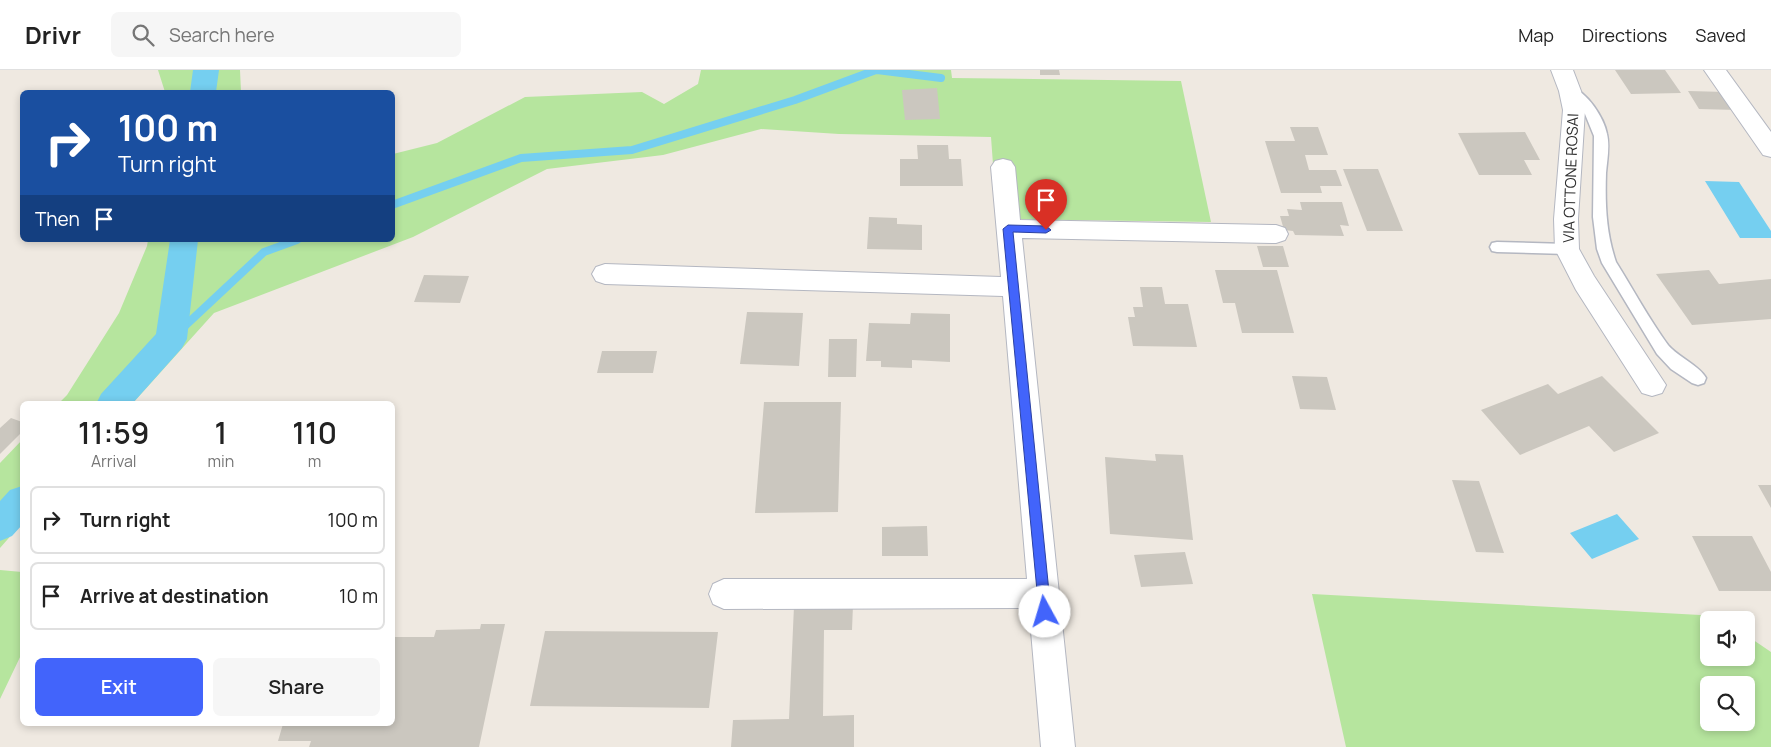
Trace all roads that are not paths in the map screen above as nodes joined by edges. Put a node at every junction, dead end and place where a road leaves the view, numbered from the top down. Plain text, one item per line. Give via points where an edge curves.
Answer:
1 (1715, 70) edge
2 (1566, 80) edge
3 (1771, 148) edge
4 (1002, 168) dead end
5 (1008, 229) junction
6 (1276, 234) dead end
7 (1497, 247) dead end
8 (1567, 249) junction
9 (606, 274) dead end
10 (1014, 287) junction
11 (1698, 378) dead end
12 (1652, 385) dead end
13 (1043, 593) junction
14 (724, 594) dead end
15 (1058, 747) edge

1 - 3 street
2 - 8 street, VIA OTTONE ROSAI via 1574,117 1566,219
2 - 11 lane via 1599,127 1600,230 1609,263 1663,350
4 - 5 street
5 - 6 street
5 - 10 street
7 - 8 lane
8 - 12 street, VIA OTTONE ROSAI via 1580,275
9 - 10 street
10 - 13 street
13 - 14 street
13 - 15 street

